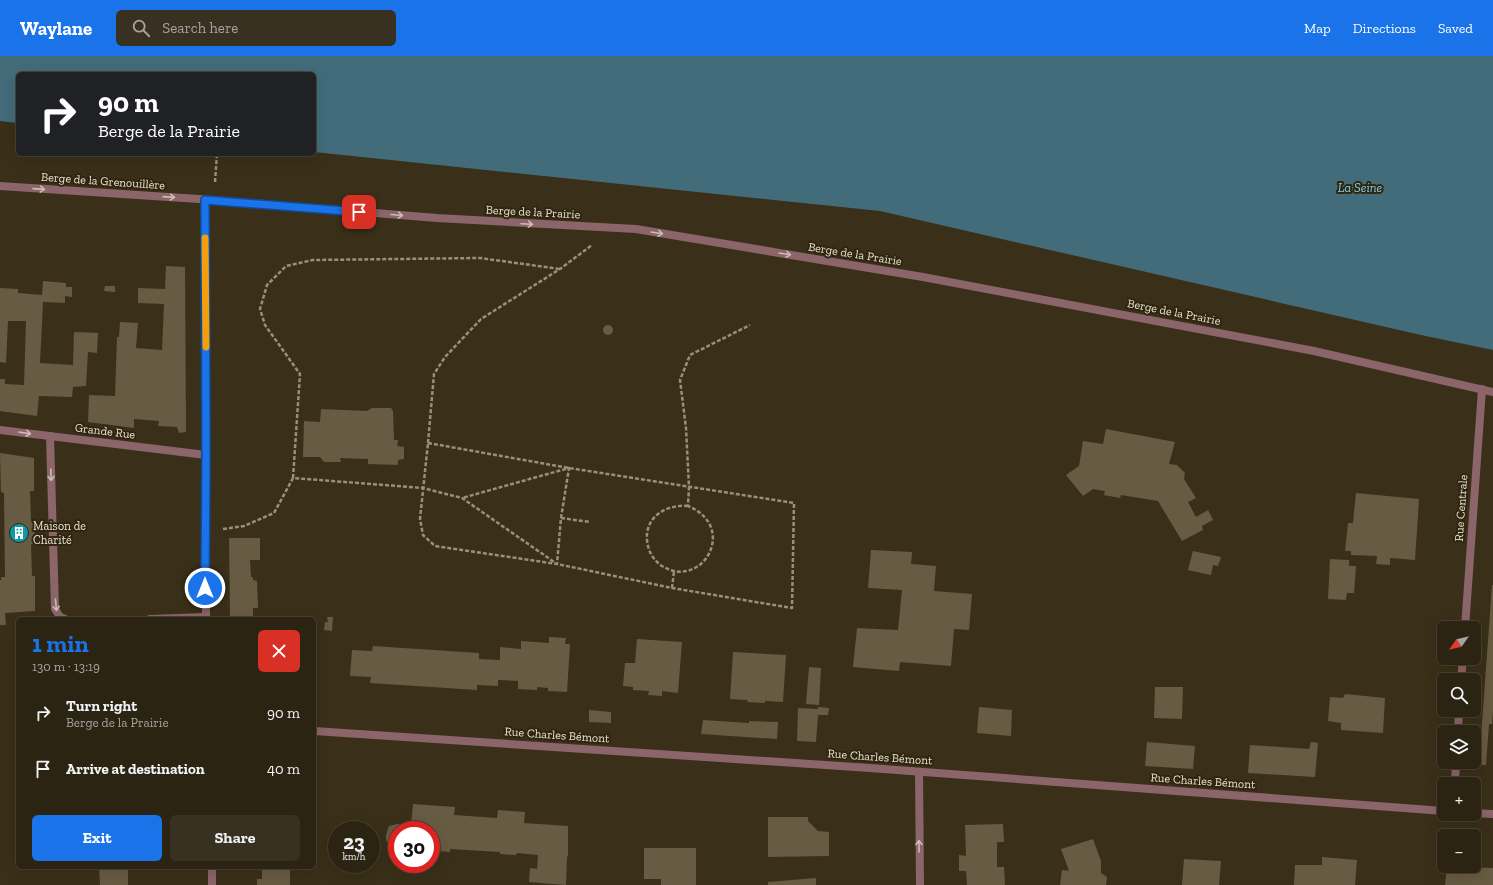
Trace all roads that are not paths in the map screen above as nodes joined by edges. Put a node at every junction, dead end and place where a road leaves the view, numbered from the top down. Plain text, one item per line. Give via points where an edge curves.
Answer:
1 (0, 186) edge
2 (205, 200) junction
3 (1482, 389) junction
4 (1493, 392) edge
5 (0, 430) edge
6 (50, 436) junction
7 (206, 456) junction
8 (60, 617) edge
9 (206, 617) edge
10 (1465, 621) edge
11 (316, 731) edge
12 (919, 772) junction
13 (1437, 810) edge
14 (1481, 813) edge
15 (1493, 814) edge
16 (212, 869) edge
17 (212, 885) edge
18 (920, 885) edge

1 -> 2 street, Berge de la Grenouillère
2 -> 3 street, Berge de la Prairie via 636,230 931,279 1314,351
2 - 7 street
3 - 4 street, Berge de la Prairie
3 - 10 street, Rue Centrale
5 -> 6 street, Grande Rue
6 - 7 street, Grande Rue
6 -> 8 street via 55,610
7 - 9 street
11 - 12 street, Rue Charles Bémont
12 - 13 street, Rue Charles Bémont
18 -> 12 street
14 - 15 street
16 - 17 street

